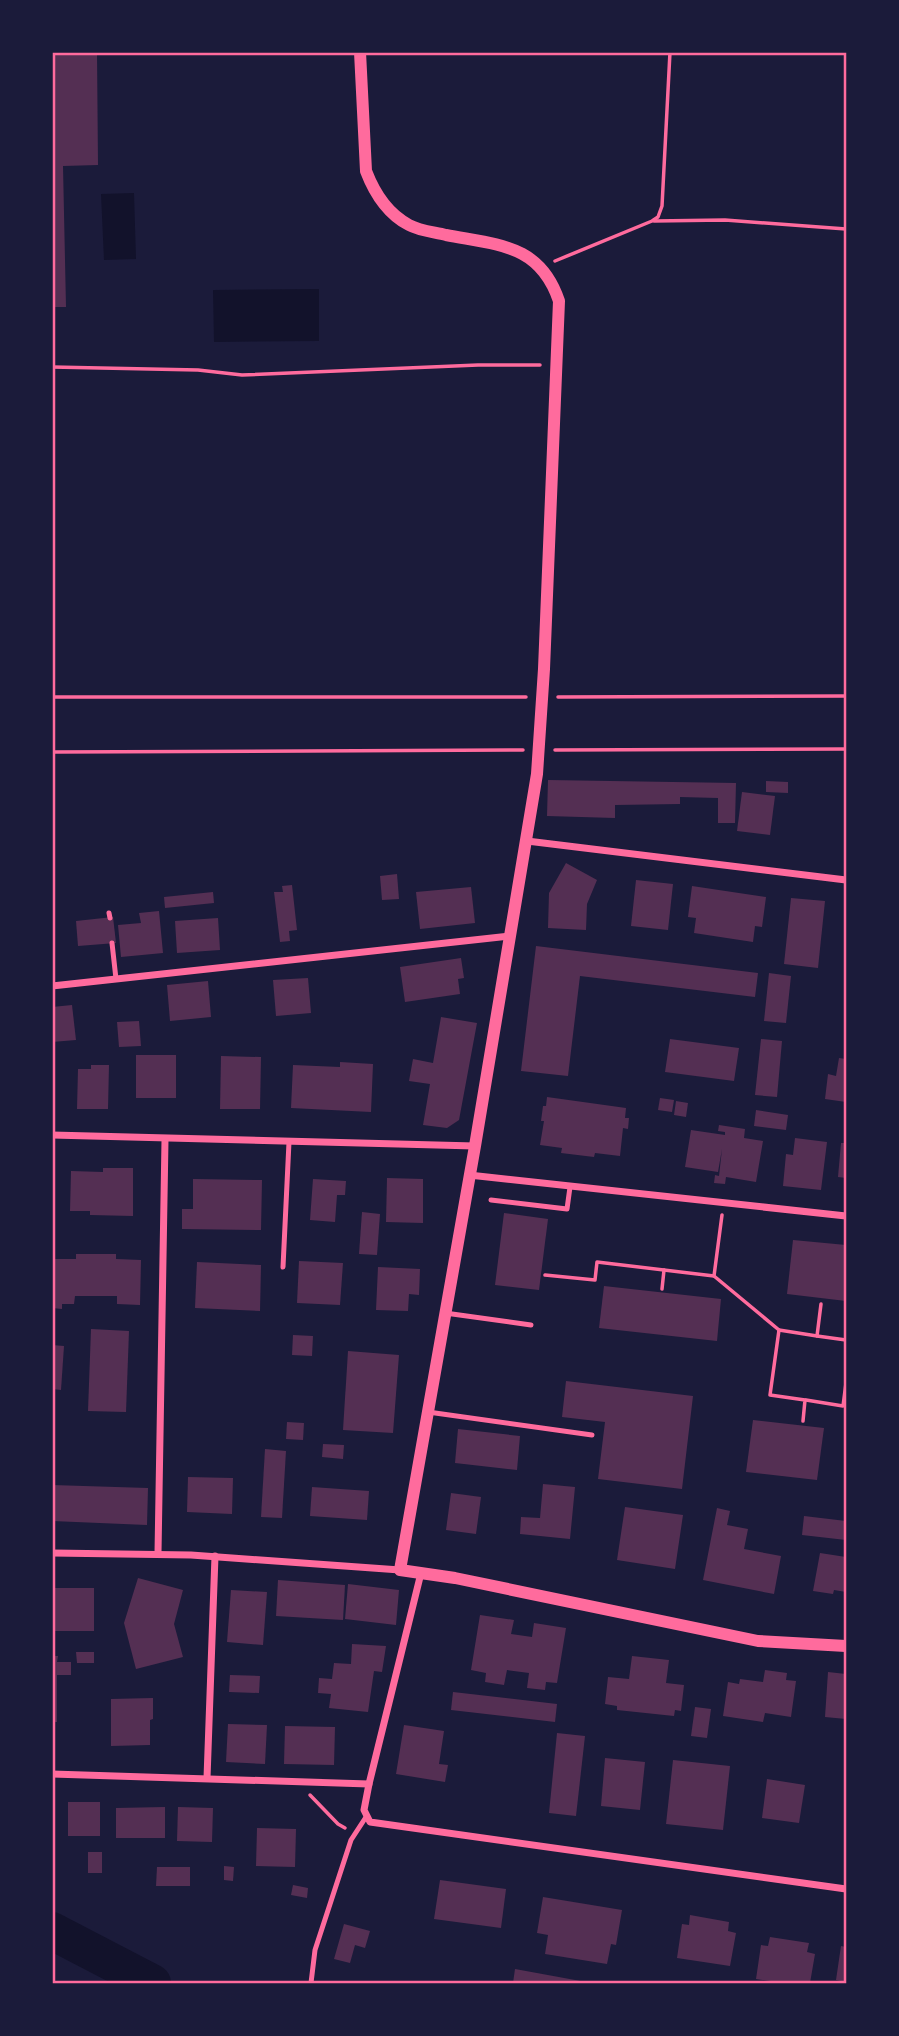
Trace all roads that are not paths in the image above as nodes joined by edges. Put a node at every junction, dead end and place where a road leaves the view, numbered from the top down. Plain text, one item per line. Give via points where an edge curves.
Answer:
1 (360, 52) edge
2 (527, 841) junction
3 (846, 880) edge
4 (510, 936) junction
5 (112, 943) dead end
6 (116, 979) junction
7 (52, 986) edge
8 (52, 1135) edge
9 (165, 1140) junction
10 (289, 1142) junction
11 (475, 1146) junction
12 (469, 1175) junction
13 (570, 1187) junction
14 (491, 1200) dead end
15 (846, 1216) edge
16 (283, 1267) dead end
17 (445, 1314) junction
18 (531, 1325) dead end
19 (428, 1412) junction
20 (592, 1435) dead end
21 (52, 1553) edge
22 (158, 1553) junction
23 (215, 1556) junction
24 (400, 1570) junction
25 (421, 1573) junction
26 (846, 1646) edge
27 (52, 1774) edge
28 (207, 1778) junction
29 (369, 1784) junction
30 (366, 1817) junction
31 (846, 1889) edge
32 (311, 1983) edge

1 - 2 street via 366,171 373,189 409,225 531,258 555,288 559,302 543,697
2 - 3 street
2 - 4 street
4 - 6 street
4 - 11 street
5 - 6 lane
6 - 7 street
8 - 9 street
9 - 10 street
9 - 22 street
10 - 11 street
10 - 16 lane
11 - 12 street
12 - 13 street
12 - 17 street
13 - 14 lane via 567,1209
13 - 15 street
17 - 18 lane
17 - 19 street
19 - 20 lane
19 - 24 street
21 - 22 street
22 - 23 street
23 - 24 street
23 - 28 street
24 - 25 street
25 - 26 street via 758,1641
25 - 29 street
27 - 28 street
28 - 29 street
29 - 30 street
30 - 31 street via 375,1824
30 - 32 lane via 351,1840 315,1950

